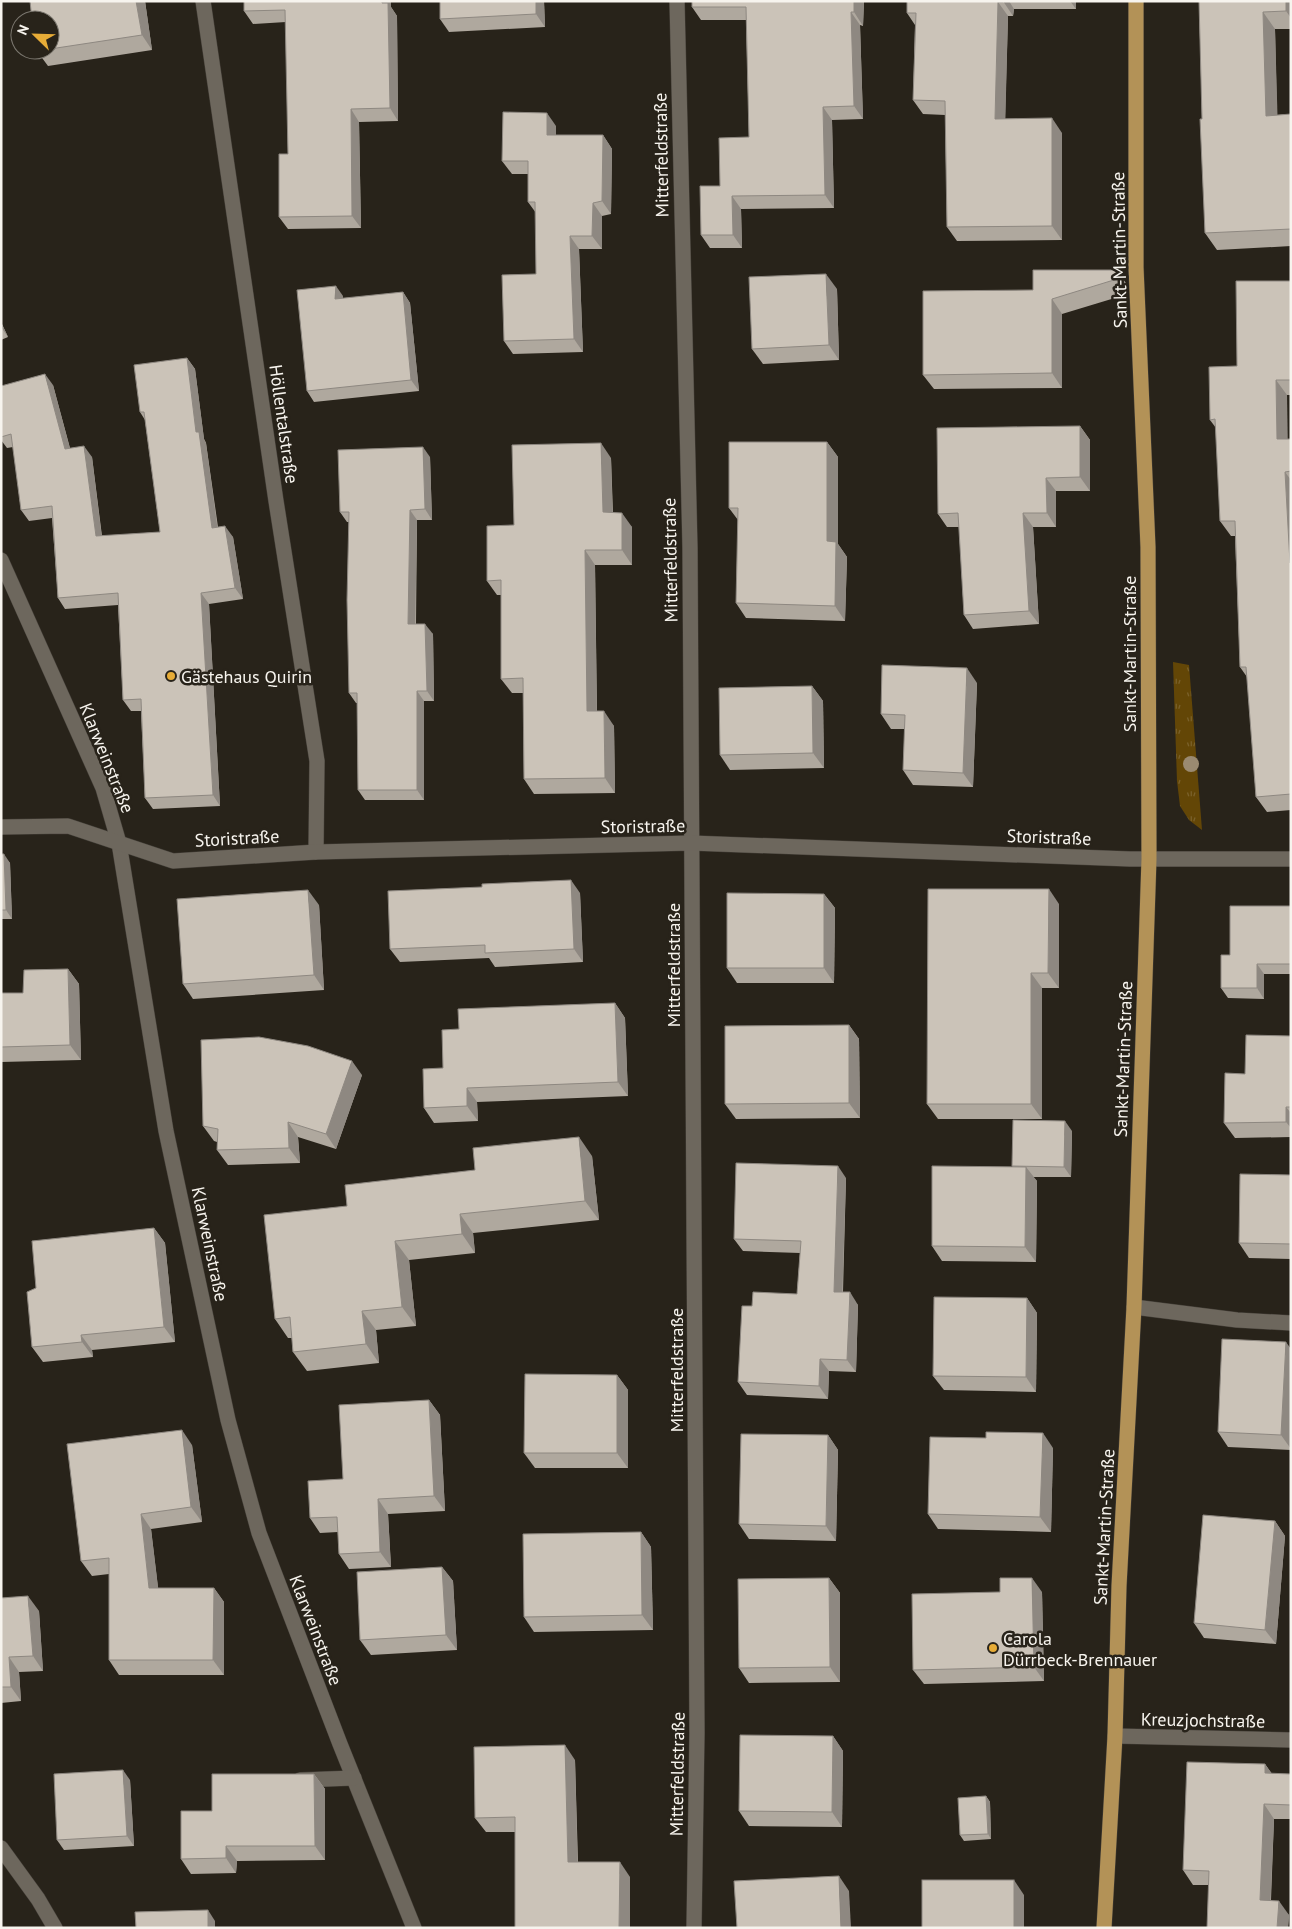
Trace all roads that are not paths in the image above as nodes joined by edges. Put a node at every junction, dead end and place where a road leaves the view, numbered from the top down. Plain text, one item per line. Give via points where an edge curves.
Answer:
1 (203, 1) edge
2 (676, 1) edge
3 (1136, 1) edge
4 (1, 560) edge
5 (1, 827) edge
6 (119, 843) junction
7 (691, 843) junction
8 (316, 852) junction
9 (1149, 859) junction
10 (1291, 859) edge
11 (1134, 1307) junction
12 (1291, 1323) edge
13 (1115, 1736) junction
14 (1291, 1740) edge
15 (354, 1778) junction
16 (288, 1780) edge
17 (1, 1848) edge
18 (55, 1928) edge
19 (414, 1928) edge
20 (694, 1928) edge
21 (1104, 1928) edge

1 - 8 street, Höllentalstraße via 317,761
2 - 7 street, Mitterfeldstraße via 690,548
3 - 9 main road, Sankt-Martin-Straße via 1136,266 1148,547
4 - 6 street, Klarweinstraße via 103,788
5 - 6 street, Storistraße via 68,826
6 - 8 street, Storistraße via 173,861
6 - 15 street, Klarweinstraße via 166,1131 228,1420 259,1533
7 - 8 street, Storistraße
7 - 9 street, Storistraße
7 - 20 street, Mitterfeldstraße via 697,1733
9 - 10 street, Storistraße
9 - 11 main road, Sankt-Martin-Straße
11 - 12 street
11 - 13 main road, Sankt-Martin-Straße via 1119,1586
13 - 14 street, Kreuzjochstraße
13 - 21 main road, Sankt-Martin-Straße
15 - 16 street
15 - 19 street, Klarweinstraße
17 - 18 street

